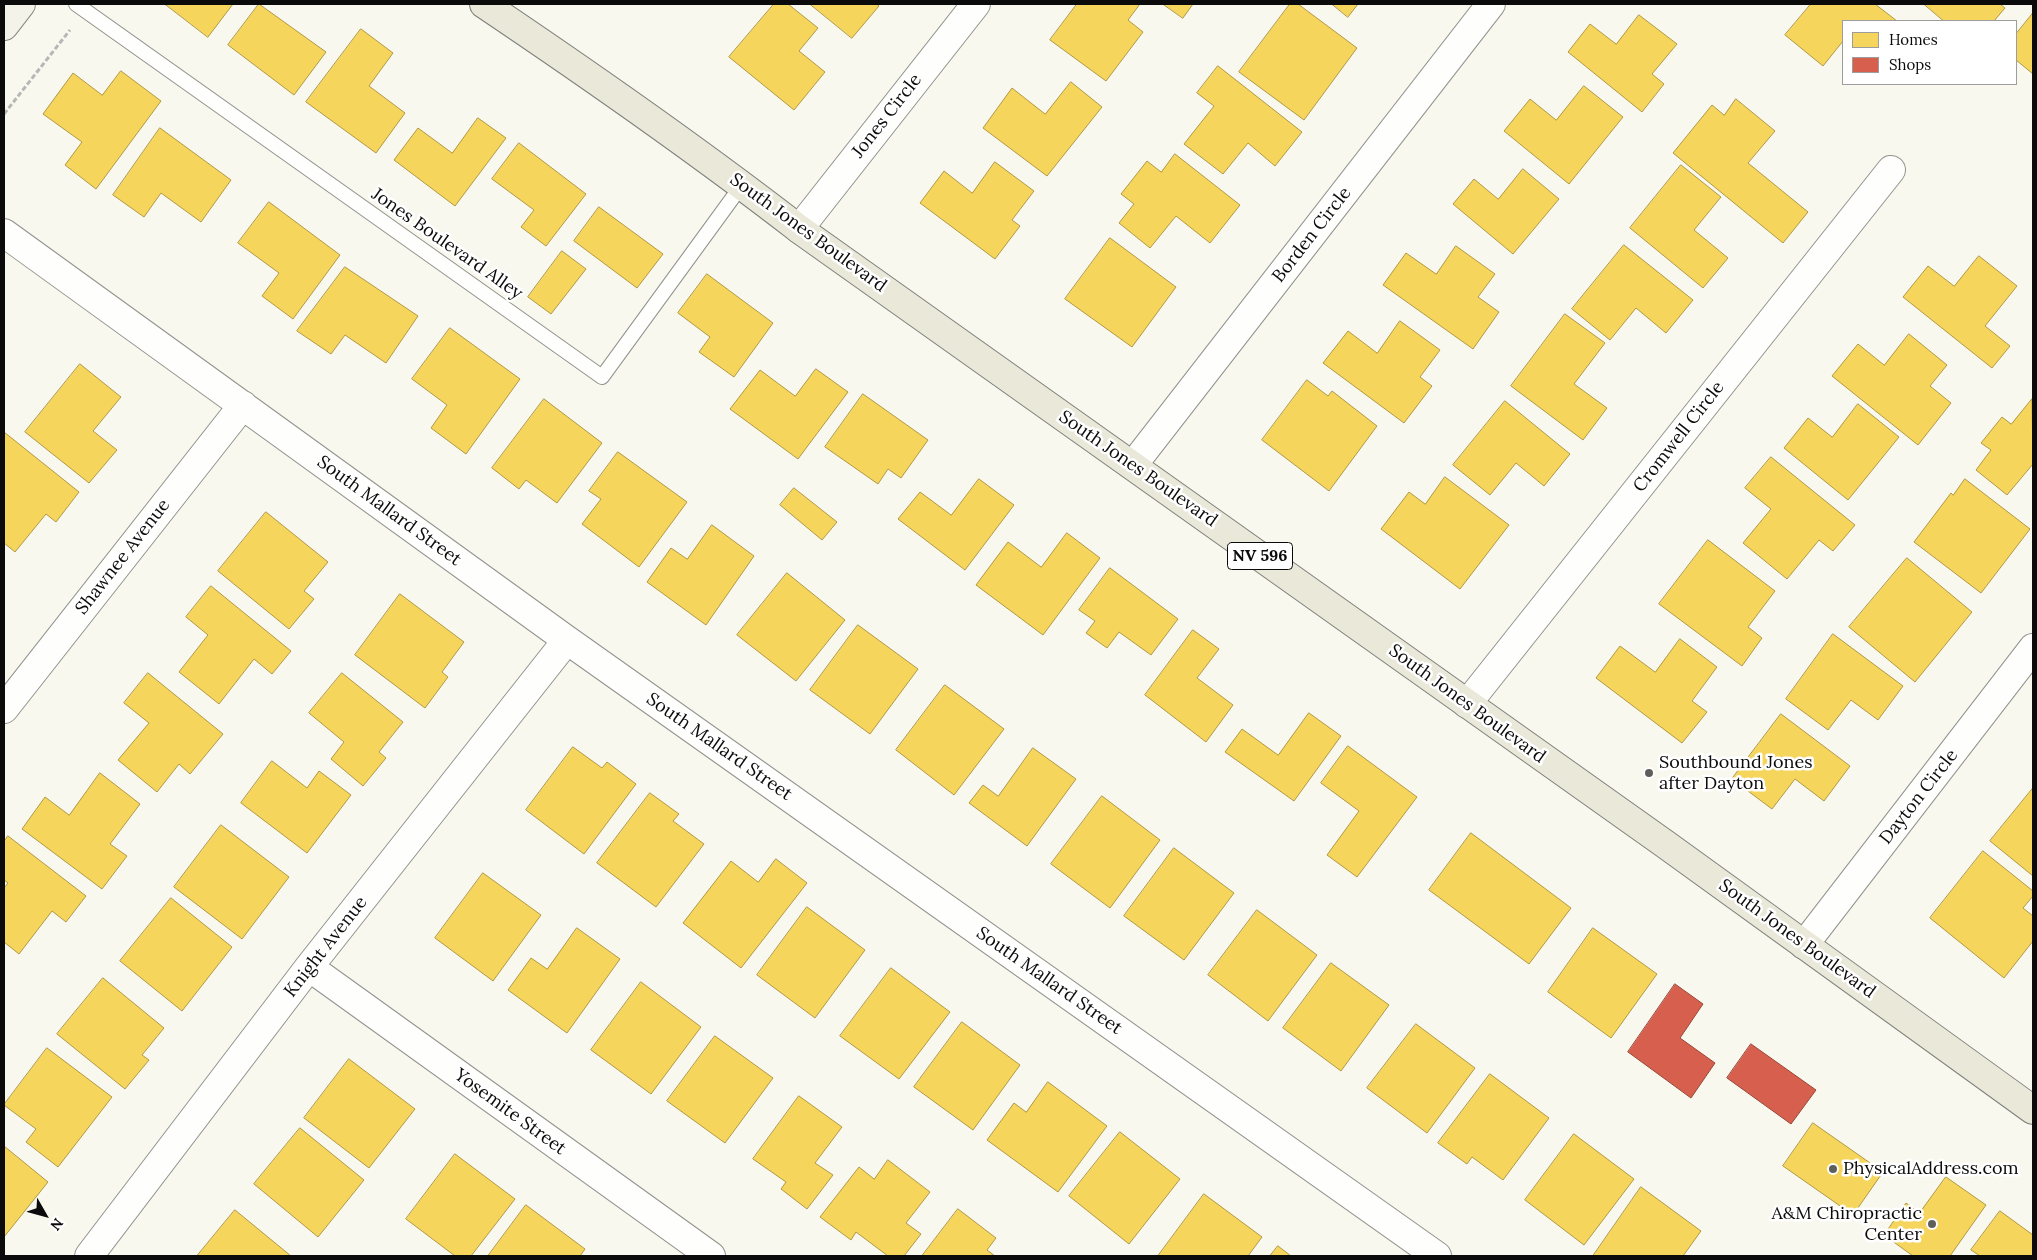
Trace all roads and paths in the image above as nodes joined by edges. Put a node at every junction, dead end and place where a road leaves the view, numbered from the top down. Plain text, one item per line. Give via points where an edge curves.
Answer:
1 (21, 4) edge
2 (484, 4) edge
3 (976, 4) edge
4 (1491, 4) edge
5 (80, 7) edge
6 (4, 26) edge
7 (4, 114) edge
8 (1891, 170) dead end
9 (742, 185) junction
10 (799, 229) junction
11 (4, 233) edge
12 (243, 405) junction
13 (1133, 465) junction
14 (567, 640) junction
15 (2033, 648) edge
16 (1467, 704) junction
17 (4, 709) edge
18 (1804, 945) junction
19 (309, 967) junction
20 (2033, 1110) edge
21 (89, 1256) edge
22 (711, 1256) edge
23 (1437, 1256) edge

1 - 6 main road
2 - 9 main road, South Jones Boulevard / NV 596
3 - 10 street, Jones Circle
4 - 13 street, Borden Circle
5 - 7 path
5 - 9 lane, Jones Boulevard Alley via 602,377
8 - 16 street, Cromwell Circle
9 - 10 main road, South Jones Boulevard / NV 596
10 - 13 main road, South Jones Boulevard / NV 596
11 - 12 street, South Mallard Street
12 - 14 street, South Mallard Street
12 - 17 street, Shawnee Avenue
13 - 16 main road, South Jones Boulevard / NV 596
14 - 19 street, Knight Avenue
14 - 23 street, South Mallard Street
15 - 18 street, Dayton Circle
16 - 18 main road, South Jones Boulevard / NV 596
18 - 20 main road, South Jones Boulevard / NV 596
19 - 21 street, Knight Avenue
19 - 22 street, Yosemite Street

